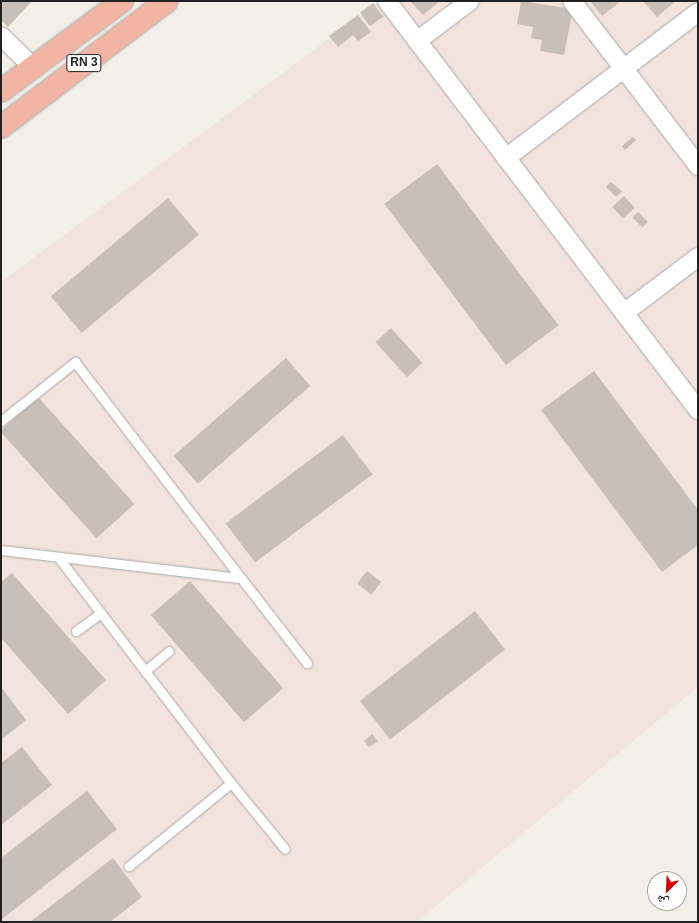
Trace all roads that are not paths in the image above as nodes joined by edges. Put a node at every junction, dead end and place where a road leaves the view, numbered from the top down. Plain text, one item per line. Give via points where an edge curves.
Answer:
1 (122, 1) edge
2 (167, 1) edge
3 (387, 1) edge
4 (470, 1) edge
5 (572, 1) edge
6 (698, 12) edge
7 (1, 36) edge
8 (417, 41) junction
9 (34, 68) junction
10 (624, 68) junction
11 (1, 91) edge
12 (1, 126) edge
13 (506, 158) junction
14 (698, 166) edge
15 (698, 257) edge
16 (624, 313) junction
17 (698, 410) edge
18 (1, 421) edge
19 (1, 550) edge
20 (58, 557) junction
21 (241, 578) junction
22 (101, 613) junction
23 (76, 631) dead end
24 (170, 651) dead end
25 (307, 663) dead end
26 (145, 671) junction
27 (231, 783) junction
28 (285, 849) dead end
29 (129, 866) dead end

1 - 9 highway, RN 3
2 - 12 highway, RN 3
3 - 8 street
4 - 8 street
5 - 10 street
6 - 10 street
7 - 9 street
8 - 13 street
9 - 11 highway, RN 3
10 - 13 street
10 - 14 street
13 - 16 street
15 - 16 street
16 - 17 street
18 - 21 lane via 76,362
19 - 20 lane
20 - 21 lane
20 - 22 lane
21 - 25 lane
22 - 23 lane
22 - 26 lane
24 - 26 lane
26 - 27 lane
27 - 28 lane
27 - 29 lane

